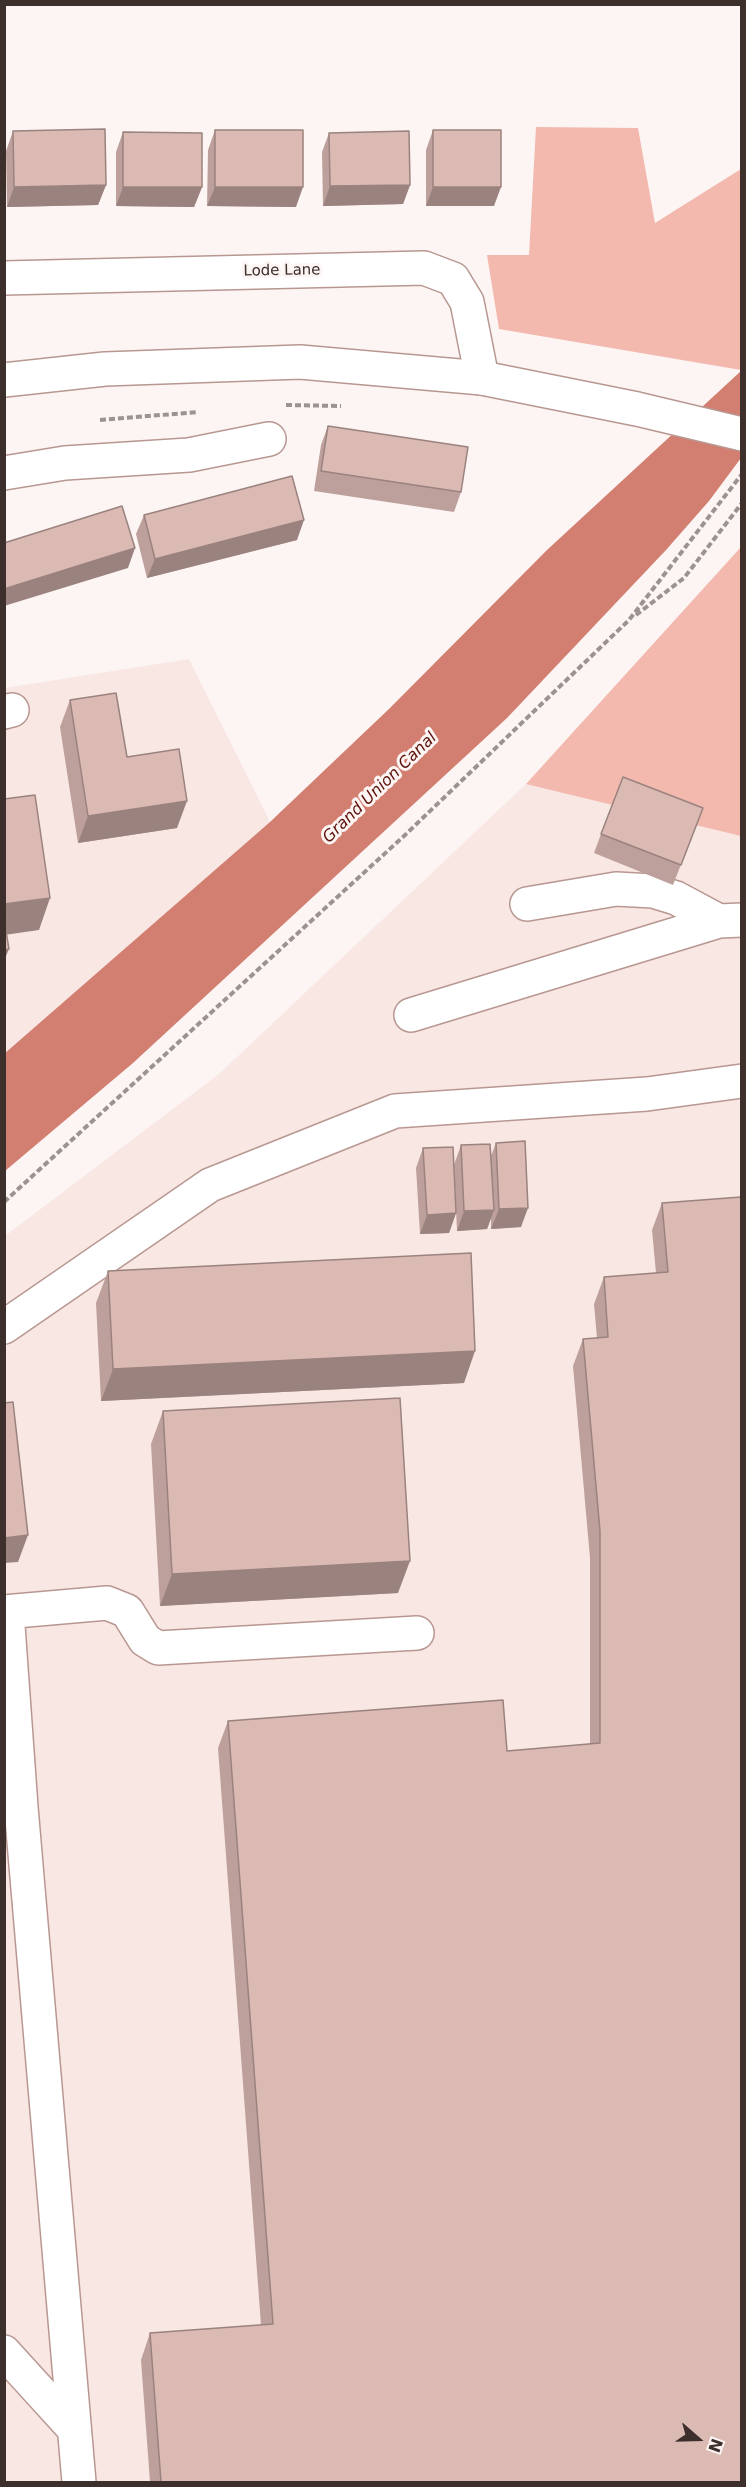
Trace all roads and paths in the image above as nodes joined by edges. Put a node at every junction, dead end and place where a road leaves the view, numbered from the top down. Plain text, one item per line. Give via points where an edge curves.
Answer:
1 (4, 278) edge
2 (482, 378) junction
3 (4, 380) edge
4 (290, 405) dead end
5 (344, 406) dead end
6 (741, 434) edge
7 (269, 439) dead end
8 (4, 473) edge
9 (741, 474) edge
10 (739, 479) edge
11 (741, 503) edge
12 (629, 620) junction
13 (527, 904) dead end
14 (730, 920) edge
15 (411, 1015) dead end
16 (741, 1081) edge
17 (4, 1202) edge
18 (4, 1327) edge
19 (6, 1612) edge
20 (417, 1633) dead end
21 (8, 1667) edge
22 (13, 1817) edge
23 (4, 2352) edge
24 (74, 2429) junction
25 (79, 2482) edge

1 - 2 street, Lode Lane via 424,268 453,279 466,302
2 - 3 street via 300,362 105,369
2 - 6 street
4 - 5 path
7 - 8 street via 189,455 65,463
9 - 10 path
10 - 12 path
11 - 12 path via 684,578
12 - 17 path via 404,836
13 - 14 street via 616,888 653,891
14 - 15 street
16 - 18 street via 646,1094 395,1111 210,1185
19 - 20 street via 107,1603 127,1611 145,1640 158,1648
19 - 21 street
21 - 22 street
22 - 24 street
23 - 24 street
24 - 25 street

